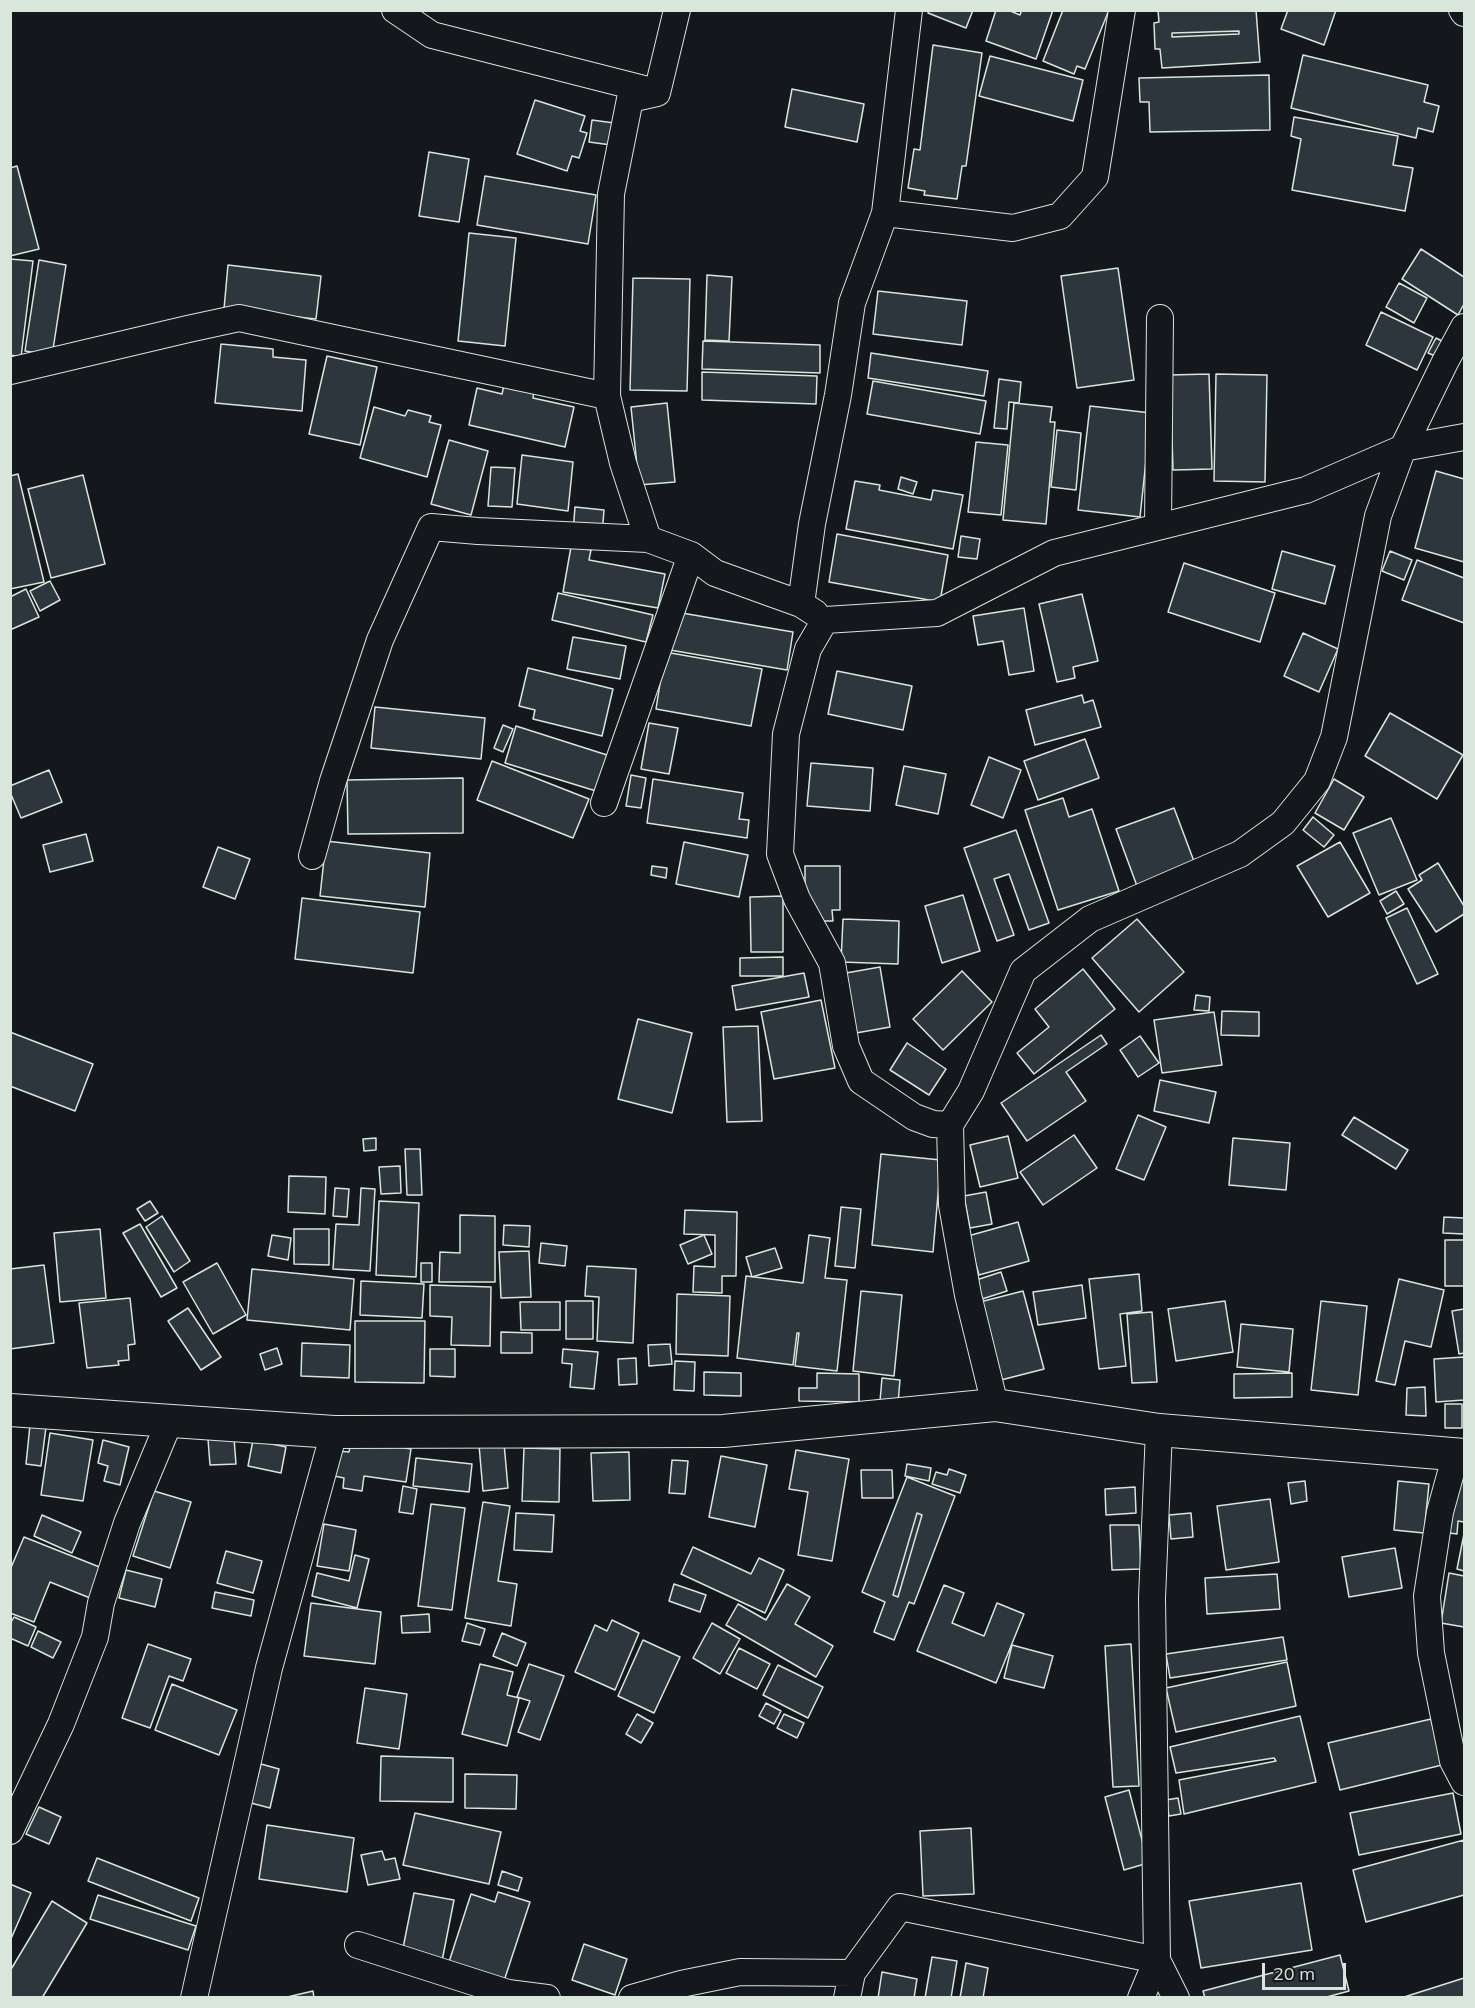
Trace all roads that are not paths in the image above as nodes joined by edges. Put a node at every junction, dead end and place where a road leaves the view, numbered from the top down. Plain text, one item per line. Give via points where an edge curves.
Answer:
1 (395, 10) edge
2 (677, 10) edge
3 (909, 10) edge
4 (1122, 10) edge
5 (657, 93) junction
6 (885, 213) junction
7 (1160, 318) dead end
8 (1464, 327) edge
9 (10, 371) edge
10 (607, 396) junction
11 (1464, 437) edge
12 (1403, 448) junction
13 (1158, 526) junction
14 (648, 539) junction
15 (691, 555) junction
16 (801, 604) junction
17 (825, 620) junction
18 (604, 803) dead end
19 (312, 856) dead end
20 (950, 1125) junction
21 (995, 1405) junction
22 (10, 1410) edge
23 (170, 1420) junction
24 (1159, 1430) junction
25 (334, 1432) junction
26 (1460, 1454) edge
27 (1464, 1782) edge
28 (10, 1831) edge
29 (358, 1945) dead end
30 (1157, 1960) junction
31 (850, 1985) edge
32 (194, 1998) edge
33 (547, 1998) edge
34 (632, 1998) edge
35 (1141, 1998) edge
36 (1176, 1998) edge

1 - 5 street via 432,35
2 - 5 street
3 - 6 street
4 - 6 street via 1095,177 1060,216 1013,228
5 - 10 street via 630,99 611,194
6 - 16 street via 852,303
7 - 13 street
8 - 12 street
9 - 10 street via 239,318
10 - 14 street via 623,463
11 - 12 street
12 - 13 street via 1306,490
12 - 20 street via 1378,516 1334,737 1317,781 1283,823 1240,854 1090,919 1023,971 971,1091
13 - 17 street via 1054,553 937,613
14 - 15 street
14 - 19 street via 432,527 380,640
15 - 16 street via 715,573
15 - 18 street
16 - 17 street
17 - 20 street via 808,649 786,734 780,854 797,899 831,963 846,1046 861,1082 914,1117
20 - 21 street via 952,1205 968,1295
21 - 24 street
21 - 25 street via 723,1431
22 - 23 street
23 - 25 street
23 - 28 street via 127,1523 100,1603 94,1636 61,1724
24 - 26 street
24 - 30 street via 1152,1598
25 - 32 street via 268,1668
26 - 27 street via 1440,1512 1427,1596 1431,1653 1453,1761
29 - 33 street via 508,1993
30 - 31 street via 900,1907
30 - 35 street
30 - 36 street
31 - 34 street via 740,1972

